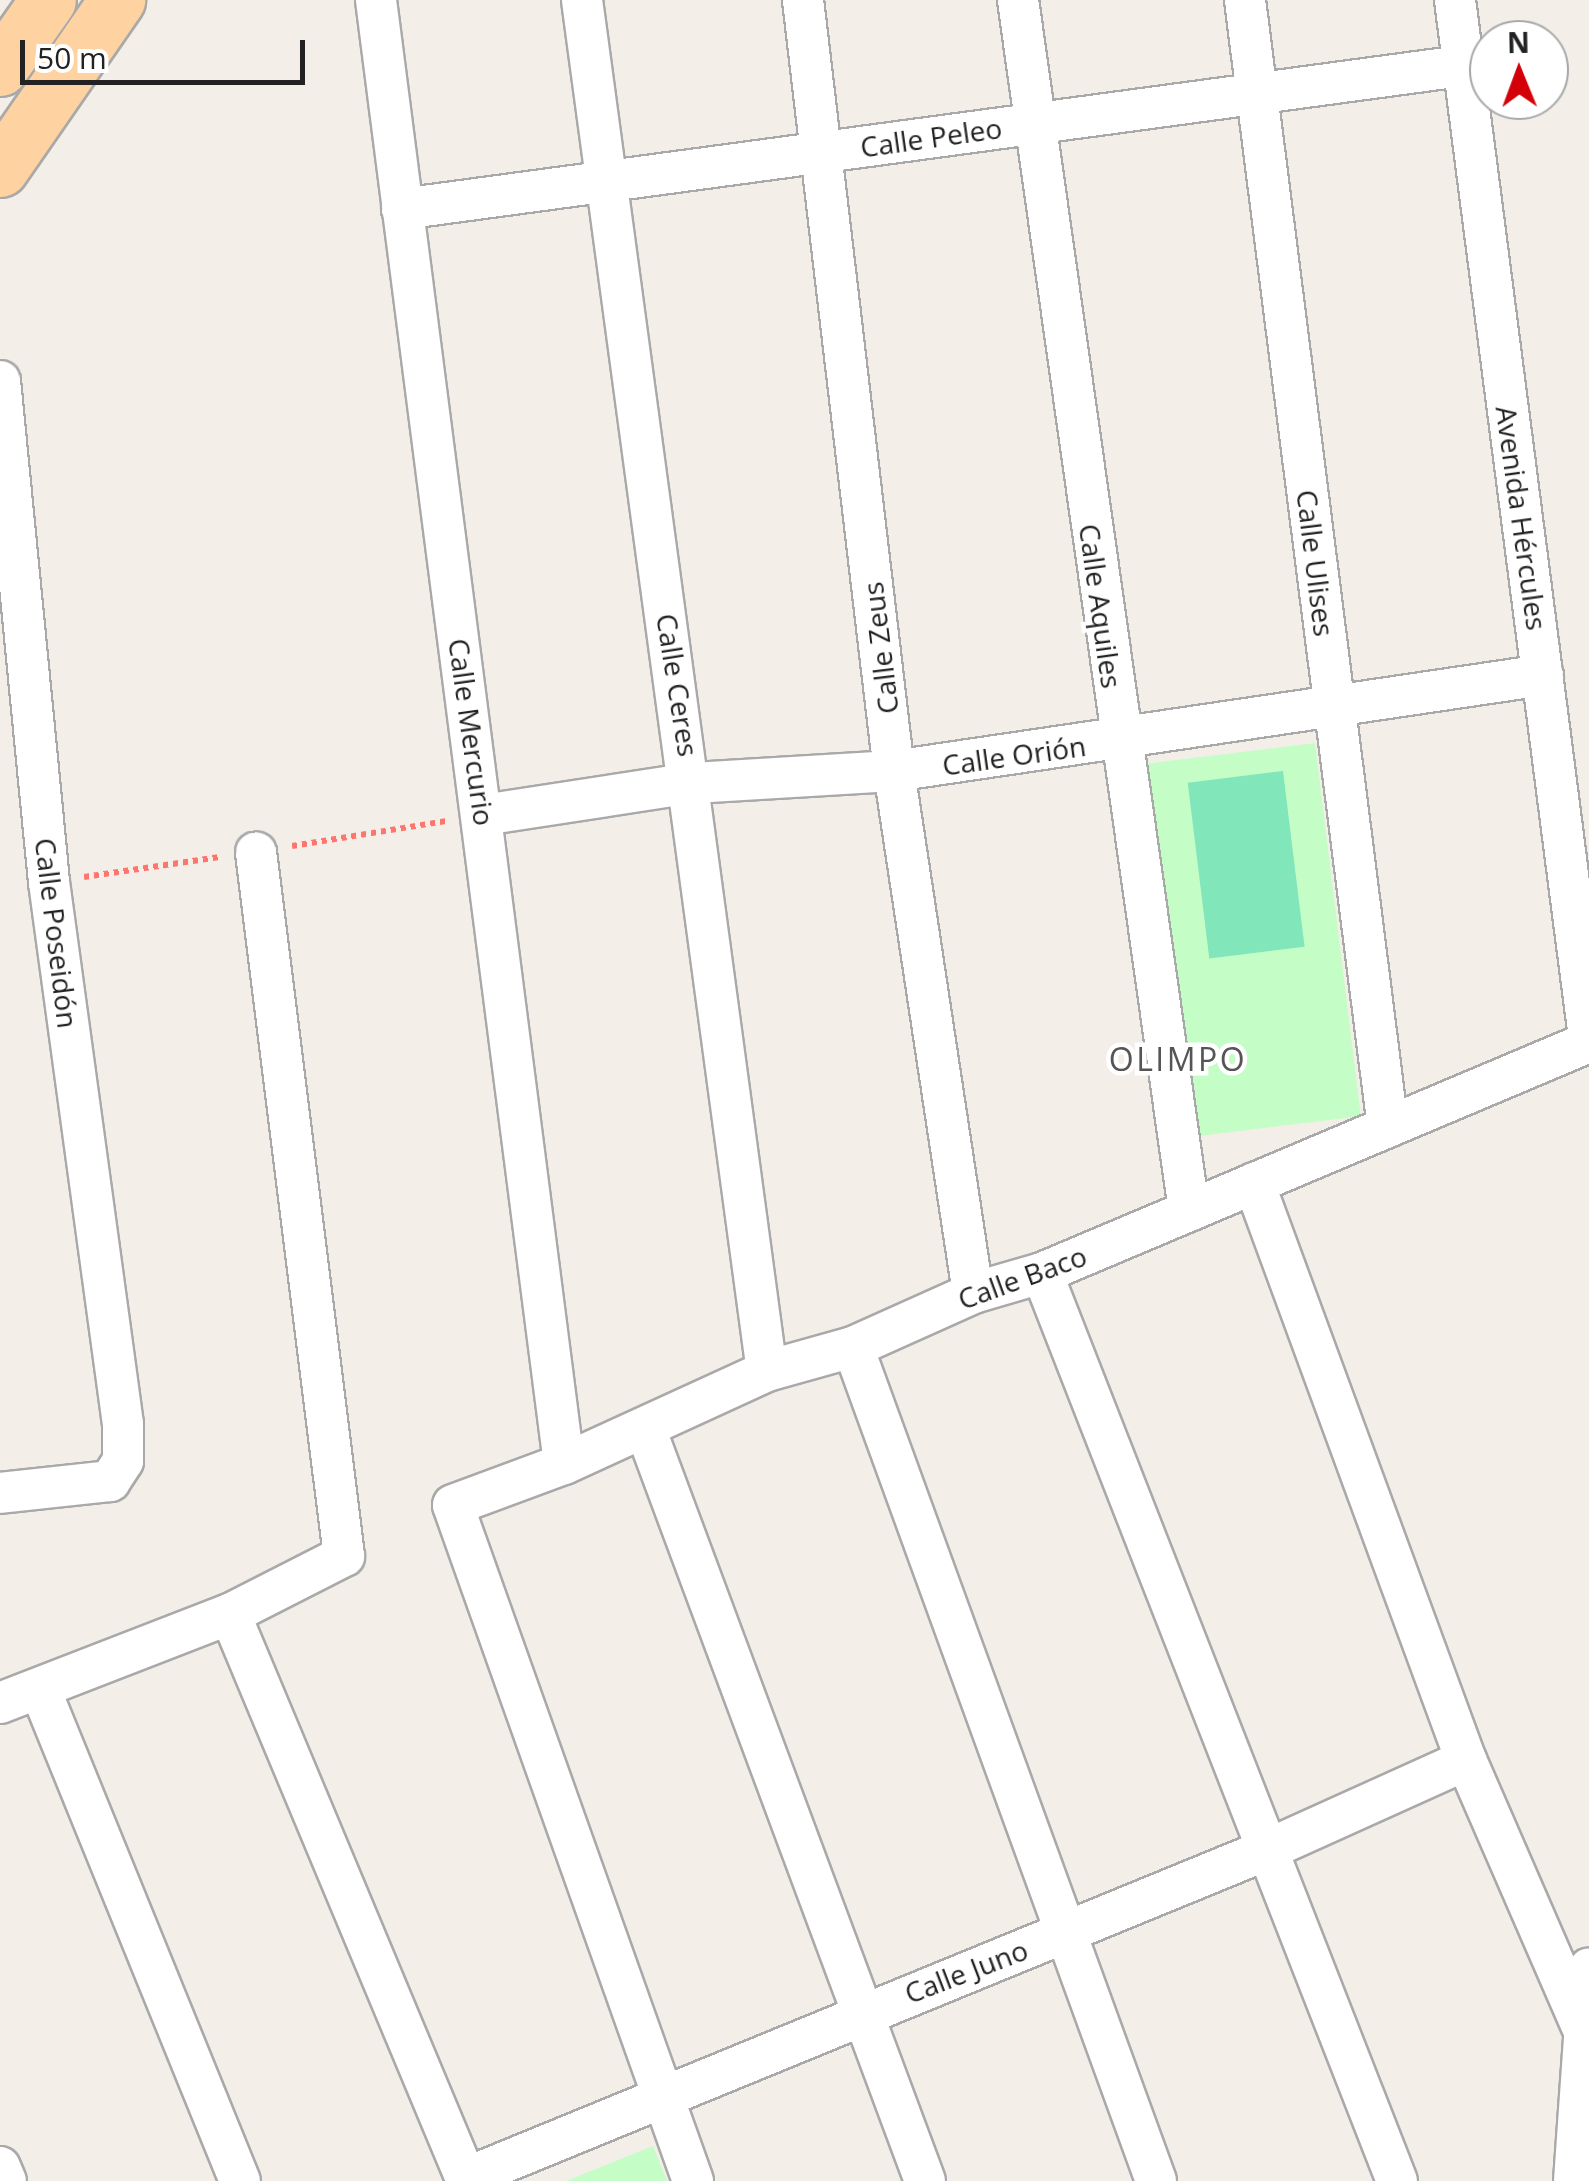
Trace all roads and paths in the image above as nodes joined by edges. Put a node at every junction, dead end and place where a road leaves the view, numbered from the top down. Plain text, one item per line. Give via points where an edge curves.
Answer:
1 (48, 0) edge
2 (117, 0) edge
3 (376, 0) edge
4 (582, 0) edge
5 (803, 0) edge
6 (1018, 0) edge
7 (1245, 0) edge
8 (1455, 0) edge
9 (1461, 66) junction
10 (0, 68) edge
11 (1256, 93) junction
12 (1033, 123) junction
13 (822, 152) junction
14 (0, 169) edge
15 (602, 181) junction
16 (402, 208) junction
17 (0, 381) edge
18 (1543, 675) junction
19 (1334, 702) junction
20 (1120, 741) junction
21 (1572, 753) edge
22 (894, 772) junction
23 (692, 782) junction
24 (483, 815) junction
25 (256, 852) dead end
26 (1589, 1039) edge
27 (1388, 1127) junction
28 (1254, 1183) junction
29 (1189, 1211) junction
30 (1042, 1273) junction
31 (973, 1293) junction
32 (852, 1347) junction
33 (768, 1371) junction
34 (645, 1428) junction
35 (564, 1464) junction
36 (0, 1493) edge
37 (230, 1614) junction
38 (40, 1689) junction
39 (0, 1702) edge
40 (1466, 1760) junction
41 (1271, 1848) junction
42 (1064, 1934) junction
43 (1589, 1969) edge
44 (864, 2012) junction
45 (1584, 2031) junction
46 (661, 2097) junction
47 (1583, 2134) edge
48 (0, 2167) edge
49 (466, 2180) edge
50 (6, 2181) edge
51 (240, 2181) edge
52 (693, 2181) edge
53 (925, 2181) edge
54 (1156, 2181) edge
55 (1397, 2181) edge
56 (1574, 2181) edge

1 - 10 main road
2 - 14 main road
3 - 16 street, Calle Mercurio
4 - 15 street, Calle Ceres
5 - 13 street, Calle Zeus
6 - 12 street, Calle Aquiles
7 - 11 street, Calle Ulises
8 - 9 street, Avenida Hércules
9 - 11 street, Calle Peleo
9 - 18 street, Avenida Hércules
11 - 12 street, Calle Peleo
11 - 19 street, Calle Ulises
12 - 13 street, Calle Peleo
12 - 20 street, Calle Aquiles
13 - 15 street, Calle Peleo
13 - 22 street, Calle Zeus
15 - 16 street, Calle Peleo
15 - 23 street, Calle Ceres
16 - 24 street, Calle Mercurio
17 - 36 street, Calle Poseidón via 49,882 123,1424 123,1461 110,1481
18 - 19 street, Calle Orión
18 - 21 street, Avenida Hércules
19 - 20 street, Calle Orión
19 - 27 street, Calle Ulises
20 - 22 street, Calle Orión
20 - 29 street, Calle Aquiles
21 - 26 street, Avenida Hércules
22 - 23 street, Calle Orión
22 - 31 street, Calle Zeus
23 - 24 street, Calle Orión
23 - 33 street, Calle Ceres
24 - 35 street, Calle Mercurio
25 - 37 street via 344,1556
26 - 27 street, Calle Baco
27 - 28 street, Calle Baco
28 - 29 street, Calle Baco
28 - 40 street
29 - 30 street, Calle Baco
30 - 31 street, Calle Baco
30 - 41 street
31 - 32 street, Calle Baco
32 - 33 street, Calle Baco
32 - 42 street
33 - 34 street, Calle Baco
34 - 35 street, Calle Baco
34 - 44 street
35 - 46 street, Calle Baco via 453,1506
37 - 38 street
37 - 49 street
38 - 39 street
38 - 51 street
40 - 41 street, Calle Juno
40 - 45 street
41 - 42 street, Calle Juno
41 - 55 street
42 - 44 street, Calle Juno
42 - 54 street
43 - 45 street
44 - 46 street, Calle Juno
44 - 53 street
45 - 47 street
46 - 49 street, Calle Juno
46 - 52 street
47 - 56 street
48 - 50 street

